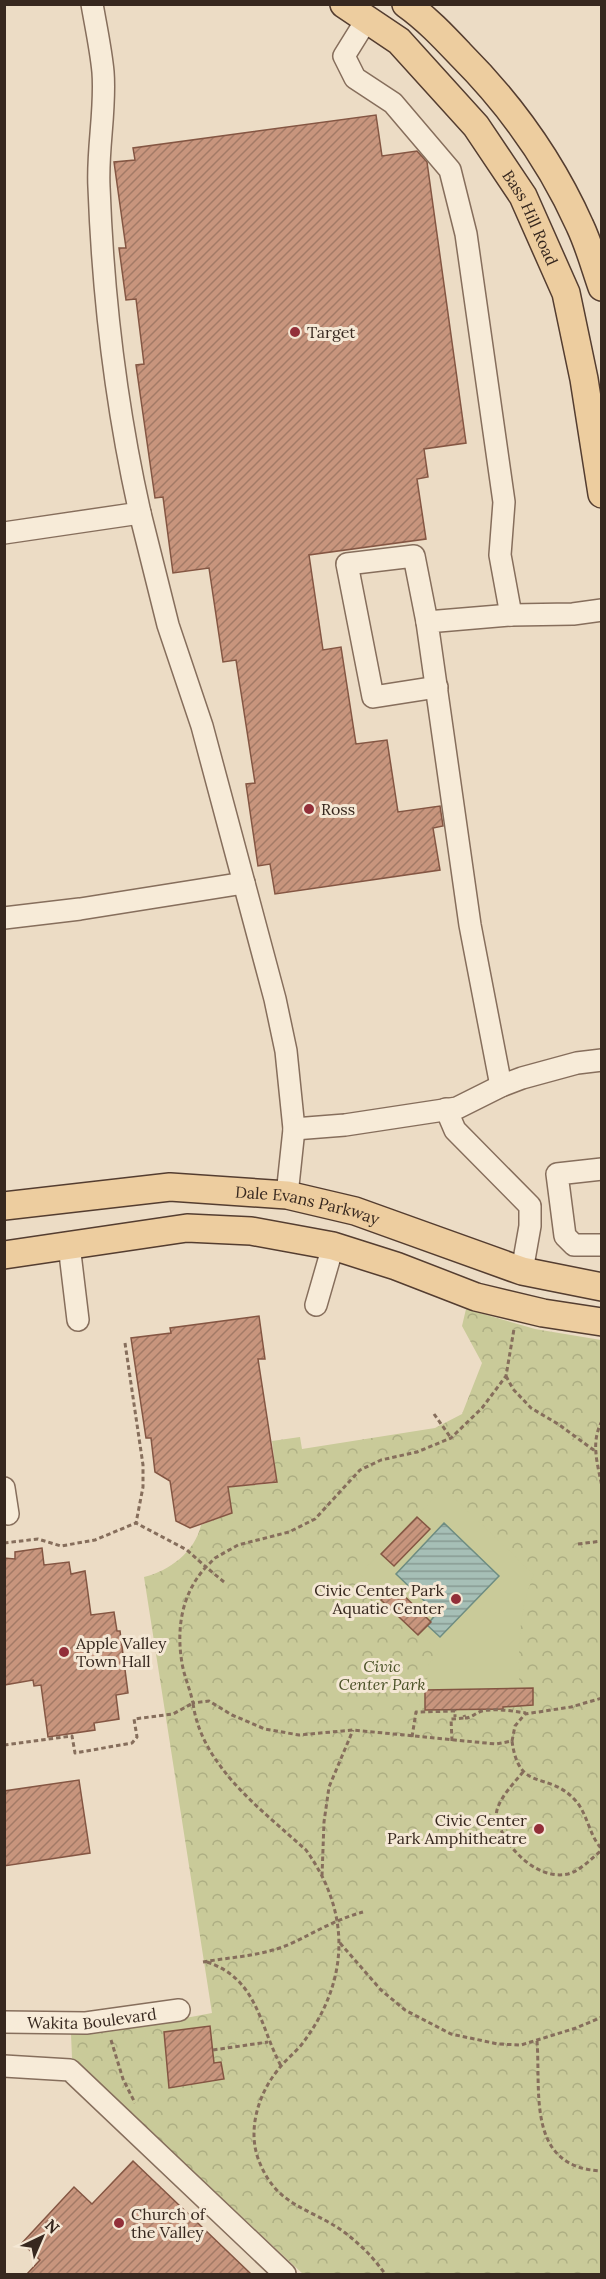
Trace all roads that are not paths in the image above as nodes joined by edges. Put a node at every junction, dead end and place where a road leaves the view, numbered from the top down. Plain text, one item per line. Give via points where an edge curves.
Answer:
1 (92, 4) edge
2 (344, 4) edge
3 (406, 4) edge
4 (367, 20) junction
5 (602, 286) edge
6 (602, 494) edge
7 (140, 513) junction
8 (4, 533) edge
9 (602, 610) edge
10 (511, 615) junction
11 (427, 622) junction
12 (437, 687) junction
13 (244, 883) junction
14 (4, 918) edge
15 (602, 1060) edge
16 (501, 1086) junction
17 (446, 1109) junction
18 (294, 1129) junction
19 (602, 1169) edge
20 (287, 1195) junction
21 (4, 1206) edge
22 (69, 1245) junction
23 (602, 1245) edge
24 (333, 1246) junction
25 (4, 1256) edge
26 (522, 1271) junction
27 (602, 1287) edge
28 (316, 1305) dead end
29 (78, 1320) dead end
30 (602, 1322) edge
31 (4, 1488) edge
32 (8, 1514) dead end
33 (180, 2010) dead end
34 (4, 2022) edge
35 (4, 2066) edge
36 (285, 2274) edge

1 - 7 street via 103,73 99,184 107,305 127,455
2 - 4 main road, Bass Hill Road
3 - 5 main road via 426,18 518,119 581,227
4 - 6 main road, Bass Hill Road via 399,41 476,126 523,196 567,293
4 - 10 street via 344,56 355,78 393,103 450,170 464,224 504,502 500,555
7 - 8 street
7 - 13 street via 162,603 202,726
9 - 10 street
10 - 11 street
11 - 12 street
11 - 12 street via 414,556 347,564 373,697
12 - 16 street via 470,925
13 - 14 street
13 - 18 street via 276,999
15 - 16 street via 577,1063
16 - 17 street via 457,1108
17 - 18 street
17 - 26 street via 454,1130 530,1206
18 - 20 street
19 - 23 street via 557,1174 565,1236 574,1245
20 - 21 main road, Dale Evans Parkway via 170,1187
20 - 26 main road, Dale Evans Parkway via 355,1211
22 - 24 main road via 187,1228 251,1231
22 - 25 main road
22 - 29 street
24 - 28 street
24 - 30 main road via 476,1297
26 - 27 main road, Dale Evans Parkway
31 - 32 street
33 - 34 street, Wakita Boulevard via 86,2023
35 - 36 street via 70,2070

